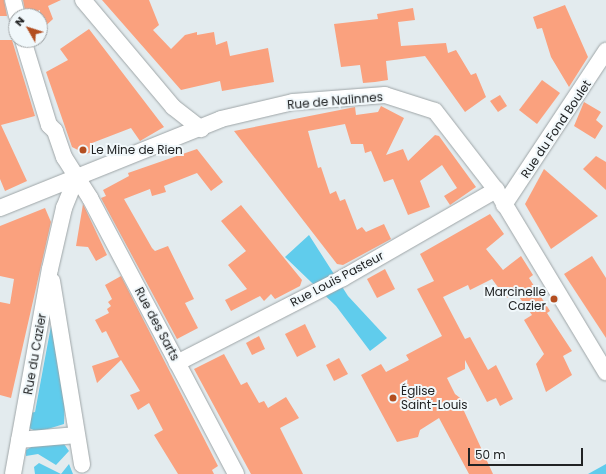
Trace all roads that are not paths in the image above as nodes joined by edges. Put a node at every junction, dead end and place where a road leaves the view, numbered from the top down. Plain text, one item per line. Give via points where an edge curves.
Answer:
1 (83, 0) edge
2 (25, 48) edge
3 (606, 51) edge
4 (201, 129) junction
5 (77, 175) junction
6 (496, 190) junction
7 (504, 205) junction
8 (0, 208) edge
9 (50, 269) junction
10 (177, 363) junction
11 (606, 372) edge
12 (77, 435) junction
13 (19, 440) junction
14 (82, 465) dead end
15 (13, 474) edge
16 (236, 474) edge

1 - 4 street via 173,107
2 - 5 street via 49,125
3 - 7 street, Rue du Fond Boulet
4 - 5 street, Rue de Nalinnes
4 - 6 street, Rue de Nalinnes via 221,119 293,102 384,95 435,111
5 - 8 street, Rue de Nalinnes
5 - 9 street, Rue du Cazier via 64,208
5 - 10 street, Rue des Sarts
6 - 7 street, Rue de Nalinnes
6 - 10 street, Rue Louis Pasteur via 342,278
7 - 11 street, Rue de Nalinnes
9 - 12 street, Rue du Cazier
9 - 13 street, Rue du Cazier
10 - 16 street, Rue des Sarts
12 - 13 street
12 - 14 street, Rue du Cazier
13 - 15 street, Rue du Cazier

